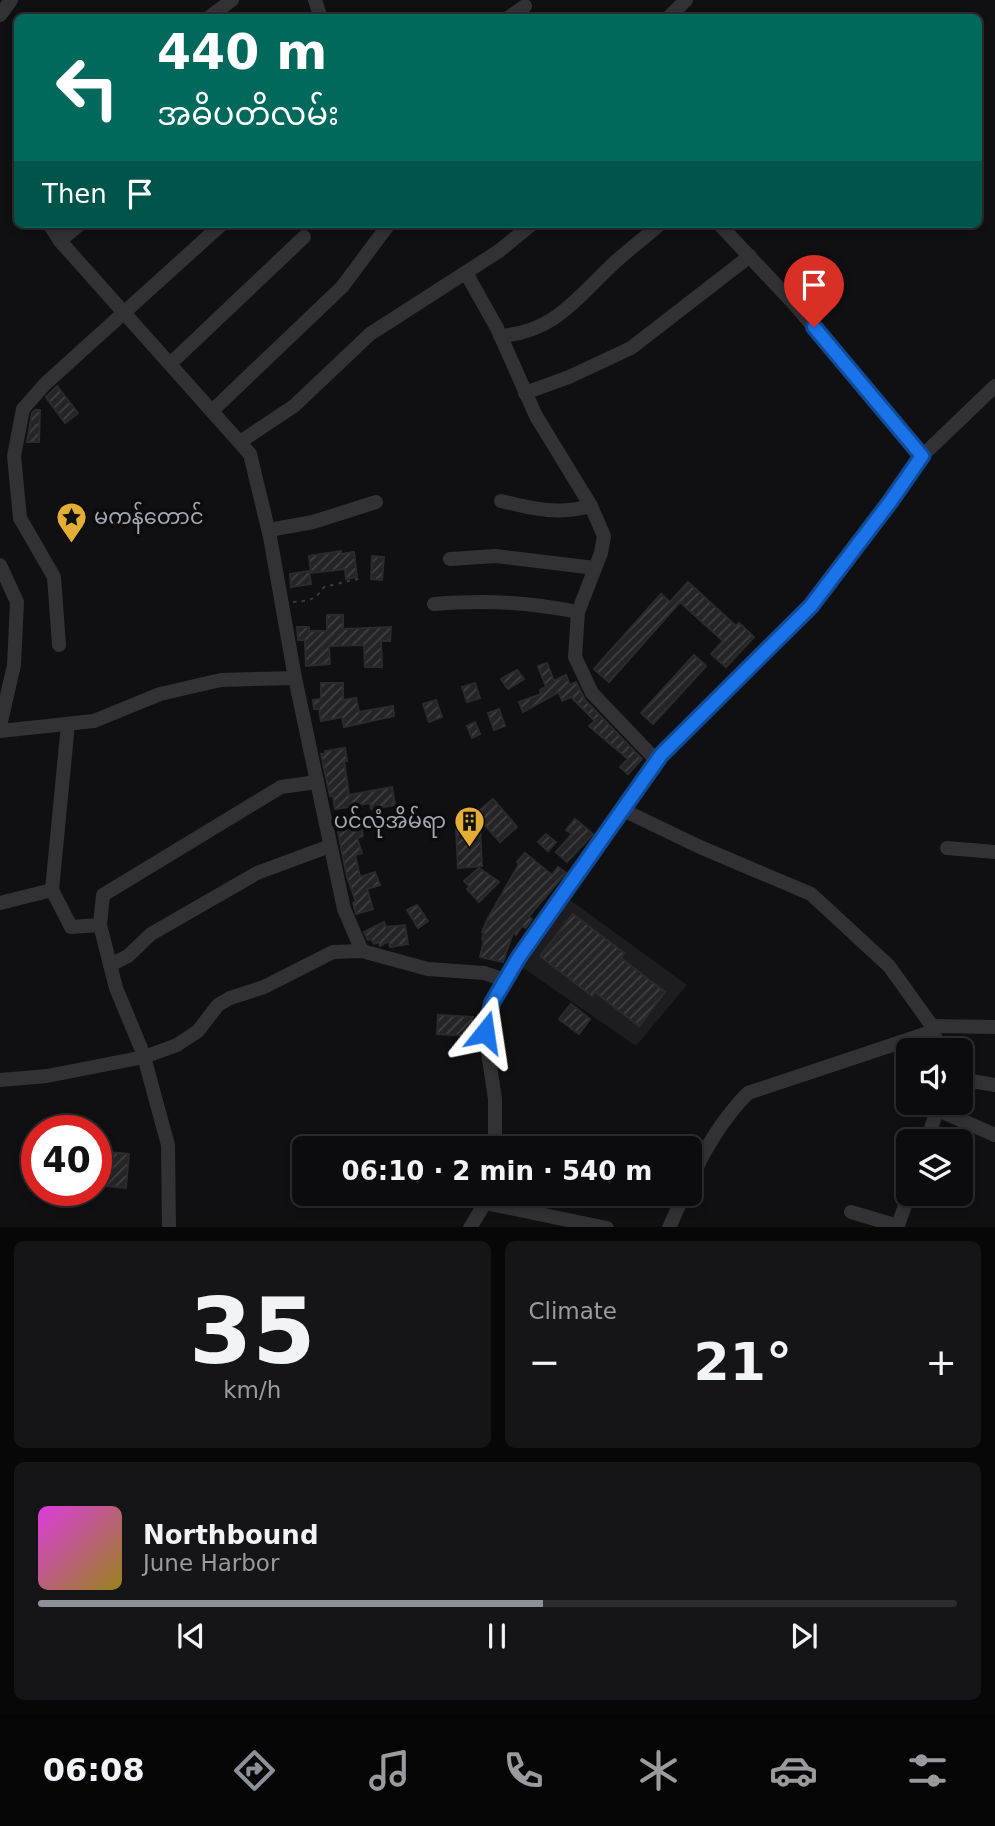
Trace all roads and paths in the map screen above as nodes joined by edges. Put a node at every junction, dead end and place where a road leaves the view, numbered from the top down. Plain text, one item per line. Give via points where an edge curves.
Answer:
1 (11, 0) edge
2 (232, 0) edge
3 (686, 0) edge
4 (213, 14) edge
5 (672, 14) edge
6 (0, 15) edge
7 (52, 228) edge
8 (75, 228) edge
9 (218, 228) edge
10 (386, 228) edge
11 (527, 228) edge
12 (656, 228) edge
13 (723, 228) edge
14 (304, 237) dead end
15 (60, 241) junction
16 (750, 257) junction
17 (466, 273) junction
18 (125, 314) junction
19 (500, 336) junction
20 (170, 364) junction
21 (995, 386) edge
22 (526, 393) junction
23 (212, 411) junction
24 (240, 442) junction
25 (922, 456) junction
26 (501, 501) dead end
27 (376, 502) dead end
28 (591, 506) junction
29 (269, 530) junction
30 (450, 559) dead end
31 (0, 565) edge
32 (595, 568) junction
33 (362, 578) dead end
34 (282, 602) junction
35 (434, 604) dead end
36 (578, 612) junction
37 (59, 645) dead end
38 (295, 678) junction
39 (68, 724) junction
40 (0, 728) edge
41 (657, 761) junction
42 (317, 782) junction
43 (622, 810) junction
44 (330, 846) junction
45 (947, 848) dead end
46 (995, 852) edge
47 (52, 890) junction
48 (0, 903) edge
49 (100, 925) junction
50 (362, 951) junction
51 (110, 965) junction
52 (505, 980) junction
53 (995, 1027) edge
54 (933, 1028) junction
55 (936, 1038) edge
56 (144, 1057) junction
57 (0, 1080) edge
58 (973, 1081) edge
59 (995, 1084) edge
60 (956, 1115) edge
61 (995, 1135) edge
62 (495, 1136) edge
63 (702, 1158) edge
64 (482, 1206) edge
65 (519, 1206) edge
66 (679, 1206) edge
67 (905, 1206) edge
68 (851, 1212) dead end
69 (169, 1227) edge
70 (470, 1227) edge
71 (607, 1227) edge
72 (669, 1227) edge
73 (897, 1227) edge

1 - 6 street
2 - 4 street
3 - 5 street
7 - 15 street
8 - 15 street
9 - 18 street
10 - 23 street via 342,287
11 - 17 street
12 - 19 street via 570,308 522,334
13 - 16 street
14 - 20 street
15 - 18 street
16 - 22 street via 631,348
16 - 25 street
17 - 19 street
17 - 24 street via 370,334 294,406
18 - 20 street
18 - 37 street via 23,409 14,456 20,518 54,577
19 - 22 street
20 - 23 street
21 - 25 street
22 - 28 street
23 - 24 street
24 - 29 street via 250,454
25 - 41 street via 811,606
26 - 28 street via 541,511
27 - 29 street
28 - 32 street via 604,536
29 - 34 street
30 - 32 street via 496,556
31 - 40 street via 17,602 14,665
32 - 36 street
33 - 34 path via 324,587 310,601
34 - 38 street
35 - 36 street via 508,601
36 - 41 street via 575,657 592,693
38 - 39 street via 221,680 160,694 94,721
38 - 42 street
39 - 40 street
39 - 47 street
41 - 43 street
42 - 44 street
42 - 49 street via 281,787 103,895
43 - 52 street
43 - 54 street via 811,894 889,966
44 - 50 street via 344,909
44 - 51 street via 257,873 151,934 128,956
45 - 46 street
47 - 48 street
47 - 49 street via 71,927
49 - 51 street
50 - 52 street via 428,969 484,973
50 - 56 street via 333,952 264,987 230,998 218,1005 198,1031 177,1045
51 - 56 street
52 - 62 street via 492,1003 485,1032 495,1099
53 - 54 street
54 - 55 street
54 - 63 street via 748,1093
56 - 57 street
56 - 69 street via 168,1144
58 - 59 street
60 - 61 street
64 - 70 street
65 - 71 street
66 - 72 street
67 - 73 street
68 - 73 street

